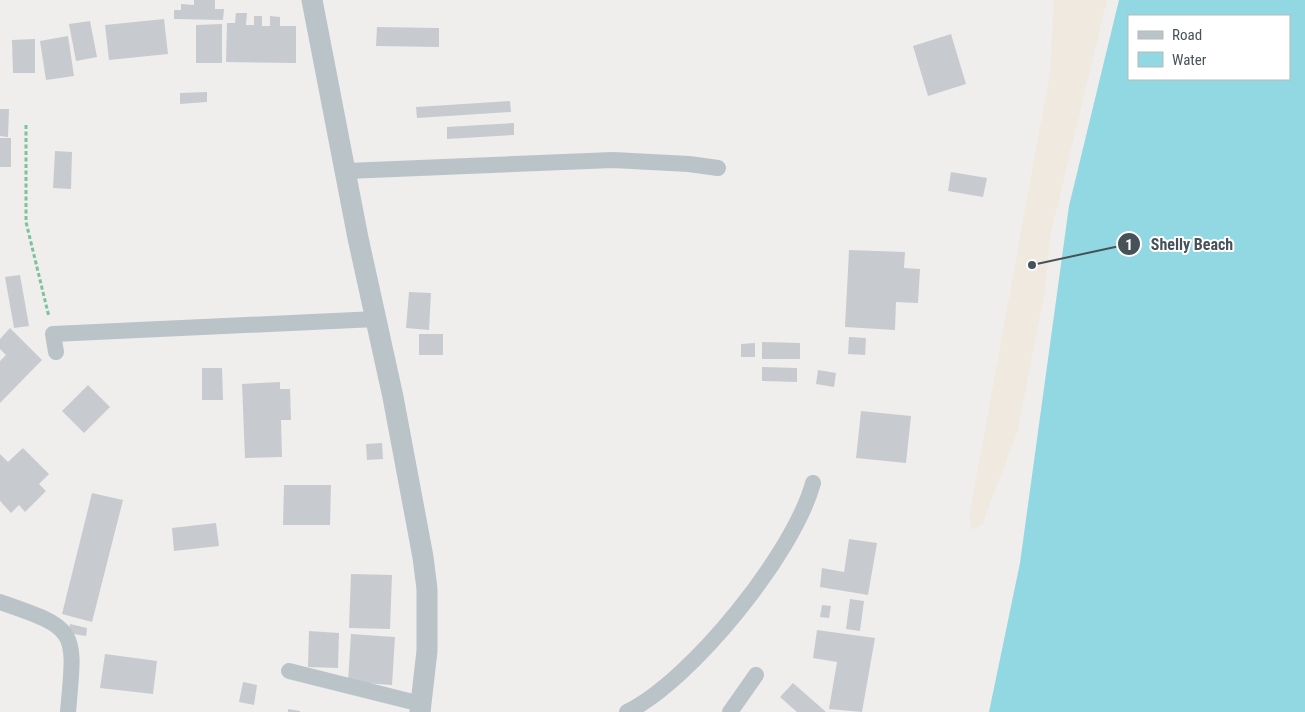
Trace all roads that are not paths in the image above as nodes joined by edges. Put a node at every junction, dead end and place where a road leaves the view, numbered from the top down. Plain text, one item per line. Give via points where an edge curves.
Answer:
1 (312, 0) edge
2 (718, 168) dead end
3 (346, 171) junction
4 (376, 319) junction
5 (56, 352) dead end
6 (813, 483) dead end
7 (0, 602) edge
8 (289, 671) dead end
9 (756, 675) dead end
10 (421, 708) edge
11 (68, 712) edge
12 (627, 712) edge
13 (730, 712) edge

1 - 3 street
2 - 3 street via 613,160
3 - 4 street
4 - 5 street via 53,334
4 - 10 street via 423,557 427,651
6 - 12 street via 793,530 742,604 688,667 646,703
7 - 11 street via 48,619 66,634 72,653
8 - 10 street
9 - 13 street

